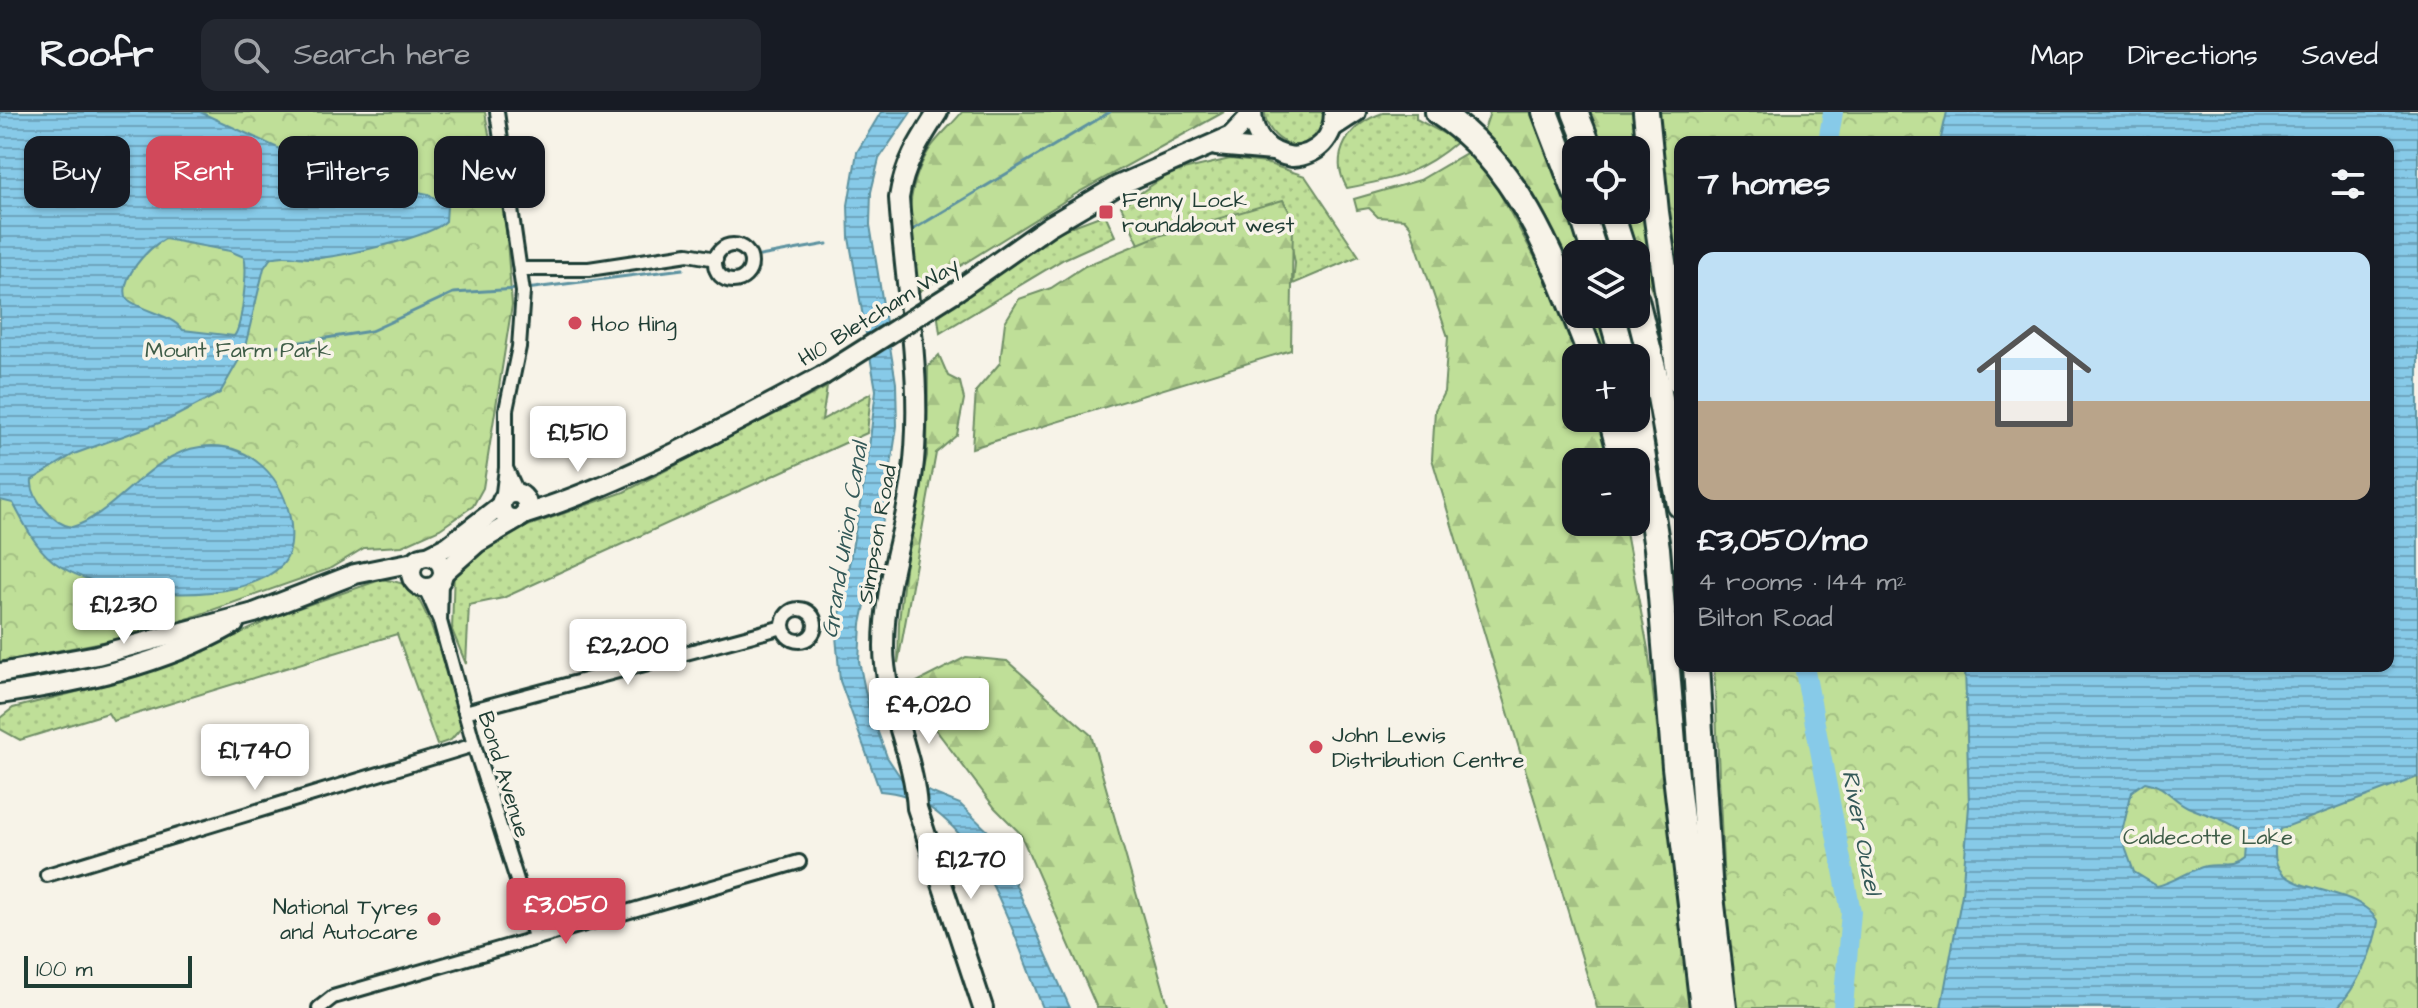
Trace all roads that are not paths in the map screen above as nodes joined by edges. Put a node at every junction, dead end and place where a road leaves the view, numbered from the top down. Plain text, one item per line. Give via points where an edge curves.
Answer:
1 (497, 112) edge
2 (938, 112) edge
3 (1356, 112) edge
4 (1545, 112) edge
5 (1575, 112) edge
6 (1646, 112) edge
7 (1252, 113) edge
8 (1448, 118) edge
9 (1334, 120) edge
10 (1584, 136) edge
11 (1213, 146) junction
12 (1273, 151) junction
13 (1562, 156) edge
14 (716, 259) dead end
15 (521, 269) junction
16 (1643, 328) edge
17 (1674, 339) edge
18 (1586, 344) edge
19 (1639, 432) edge
20 (1674, 473) edge
21 (514, 506) junction
22 (1639, 536) edge
23 (421, 559) junction
24 (382, 571) junction
25 (431, 581) junction
26 (254, 613) junction
27 (783, 627) dead end
28 (1668, 658) junction
29 (1696, 672) edge
30 (1704, 672) edge
31 (0, 673) edge
32 (0, 694) edge
33 (465, 712) junction
34 (1701, 735) junction
35 (474, 745) junction
36 (799, 862) dead end
37 (47, 875) dead end
38 (535, 937) junction
39 (319, 1008) edge
40 (983, 1008) edge
41 (1703, 1008) edge
42 (1724, 1008) edge

1 - 15 street
2 - 40 street, Simpson Road via 913,151 899,198 916,394 912,479 888,587 884,651 915,775 917,808
3 - 9 street
4 - 13 highway
5 - 10 highway
6 - 17 highway
7 - 11 street, H10 Bletcham Way
7 - 12 street via 1257,136
8 - 18 highway via 1495,161 1545,247
9 - 12 street, H10 Bletcham Way via 1327,140 1312,152 1292,157
11 - 12 street, H10 Bletcham Way
11 - 21 street, H10 Bletcham Way, bridge via 1117,186 822,376 710,436 561,503
14 - 15 street via 688,254 589,269
15 - 21 street via 519,347 506,410 506,468
16 - 20 highway
19 - 28 highway
21 - 23 street
21 - 25 street
22 - 28 highway via 1653,617
23 - 24 street
23 - 25 street via 437,559
23 - 25 street via 411,575
24 - 25 street
24 - 26 street via 355,574
25 - 33 street, Bond Avenue
26 - 31 street via 97,655
26 - 32 street via 165,656 98,677
27 - 33 street
28 - 41 highway
29 - 34 highway
30 - 34 highway
33 - 35 street, Bond Avenue
34 - 42 highway via 1709,879
35 - 37 street
35 - 38 street, Bond Avenue
36 - 38 street
38 - 39 street via 333,997

